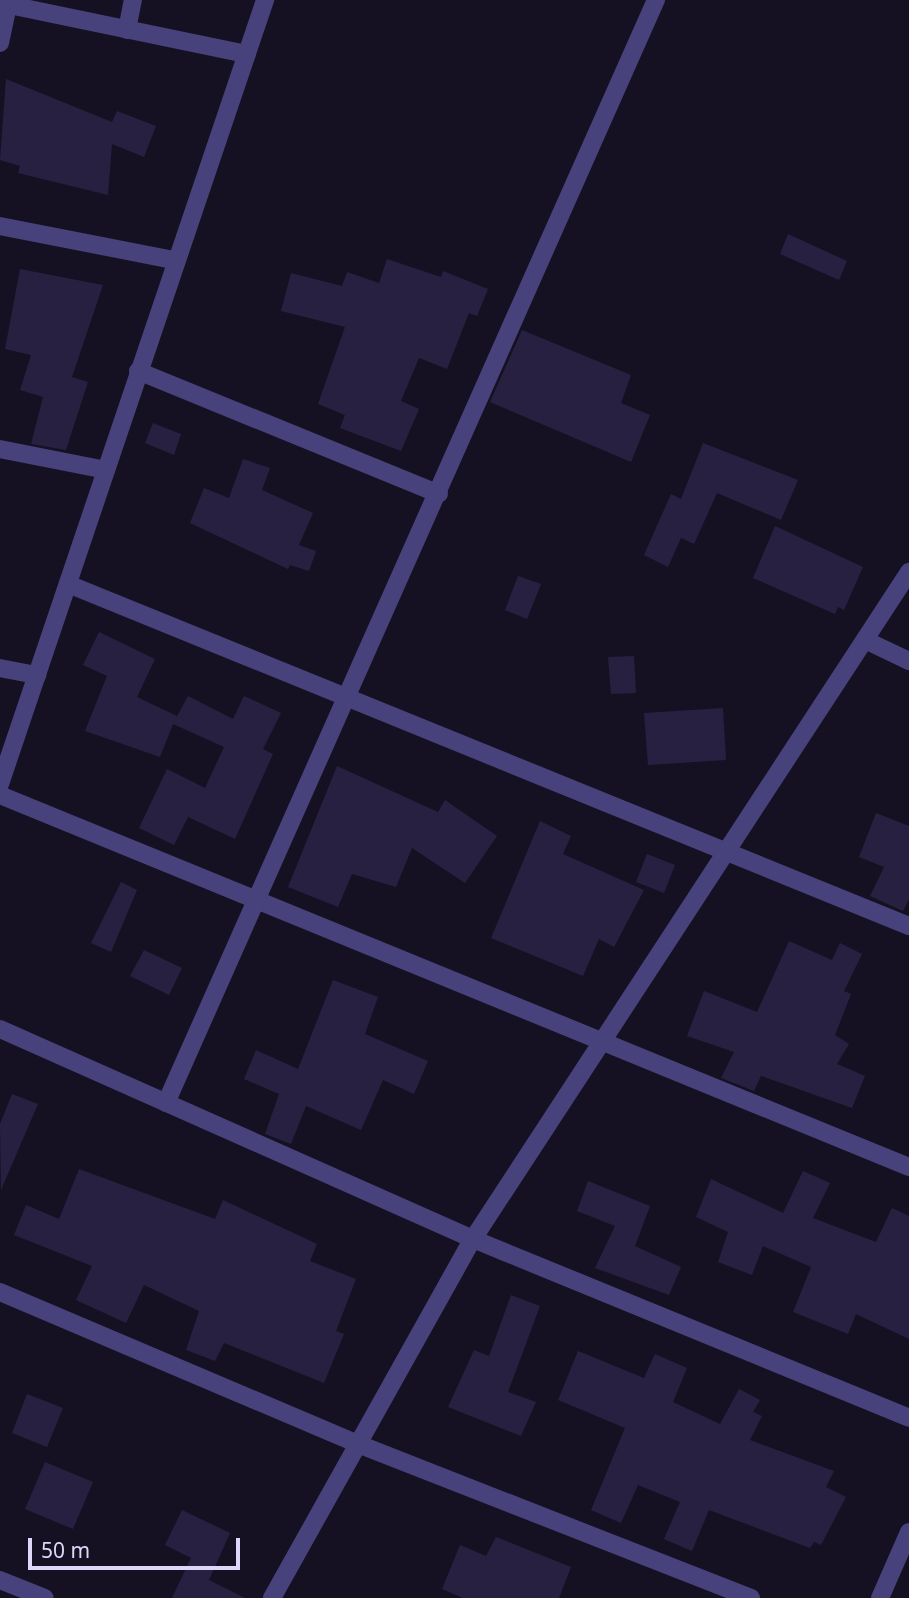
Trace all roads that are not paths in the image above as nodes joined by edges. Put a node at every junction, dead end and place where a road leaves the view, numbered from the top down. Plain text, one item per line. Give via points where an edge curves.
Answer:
1 (133, 0) edge
2 (265, 0) edge
3 (656, 0) edge
4 (4, 4) edge
5 (127, 30) junction
6 (0, 43) edge
7 (247, 54) junction
8 (0, 226) edge
9 (173, 260) junction
10 (138, 372) junction
11 (0, 449) edge
12 (106, 470) junction
13 (439, 494) junction
14 (909, 572) edge
15 (68, 584) junction
16 (865, 640) junction
17 (909, 661) edge
18 (0, 668) edge
19 (37, 675) junction
20 (350, 696) junction
21 (0, 784) edge
22 (0, 795) edge
23 (729, 851) junction
24 (258, 900) junction
25 (909, 926) edge
26 (0, 1029) edge
27 (603, 1038) junction
28 (166, 1103) junction
29 (909, 1167) edge
30 (473, 1238) junction
31 (0, 1292) edge
32 (909, 1418) edge
33 (359, 1444) junction
34 (909, 1532) edge
35 (0, 1580) edge
36 (45, 1598) edge
37 (272, 1598) edge
38 (751, 1598) edge
39 (880, 1598) edge

1 - 5 street
2 - 7 street
3 - 13 street
4 - 5 street
4 - 6 street
5 - 7 street
7 - 9 street
8 - 9 street
9 - 10 street
10 - 12 street
10 - 13 street
11 - 12 street
12 - 15 street
13 - 20 street
14 - 16 street
15 - 19 street
15 - 20 street
16 - 17 street
16 - 23 street
18 - 19 street
19 - 21 street
20 - 23 street
20 - 24 street
22 - 24 street
23 - 25 street
23 - 27 street
24 - 27 street
24 - 28 street
26 - 28 street
27 - 29 street
27 - 30 street
28 - 30 street
30 - 32 street
30 - 33 street
31 - 33 street
33 - 37 street
33 - 38 street
34 - 39 street
35 - 36 street

